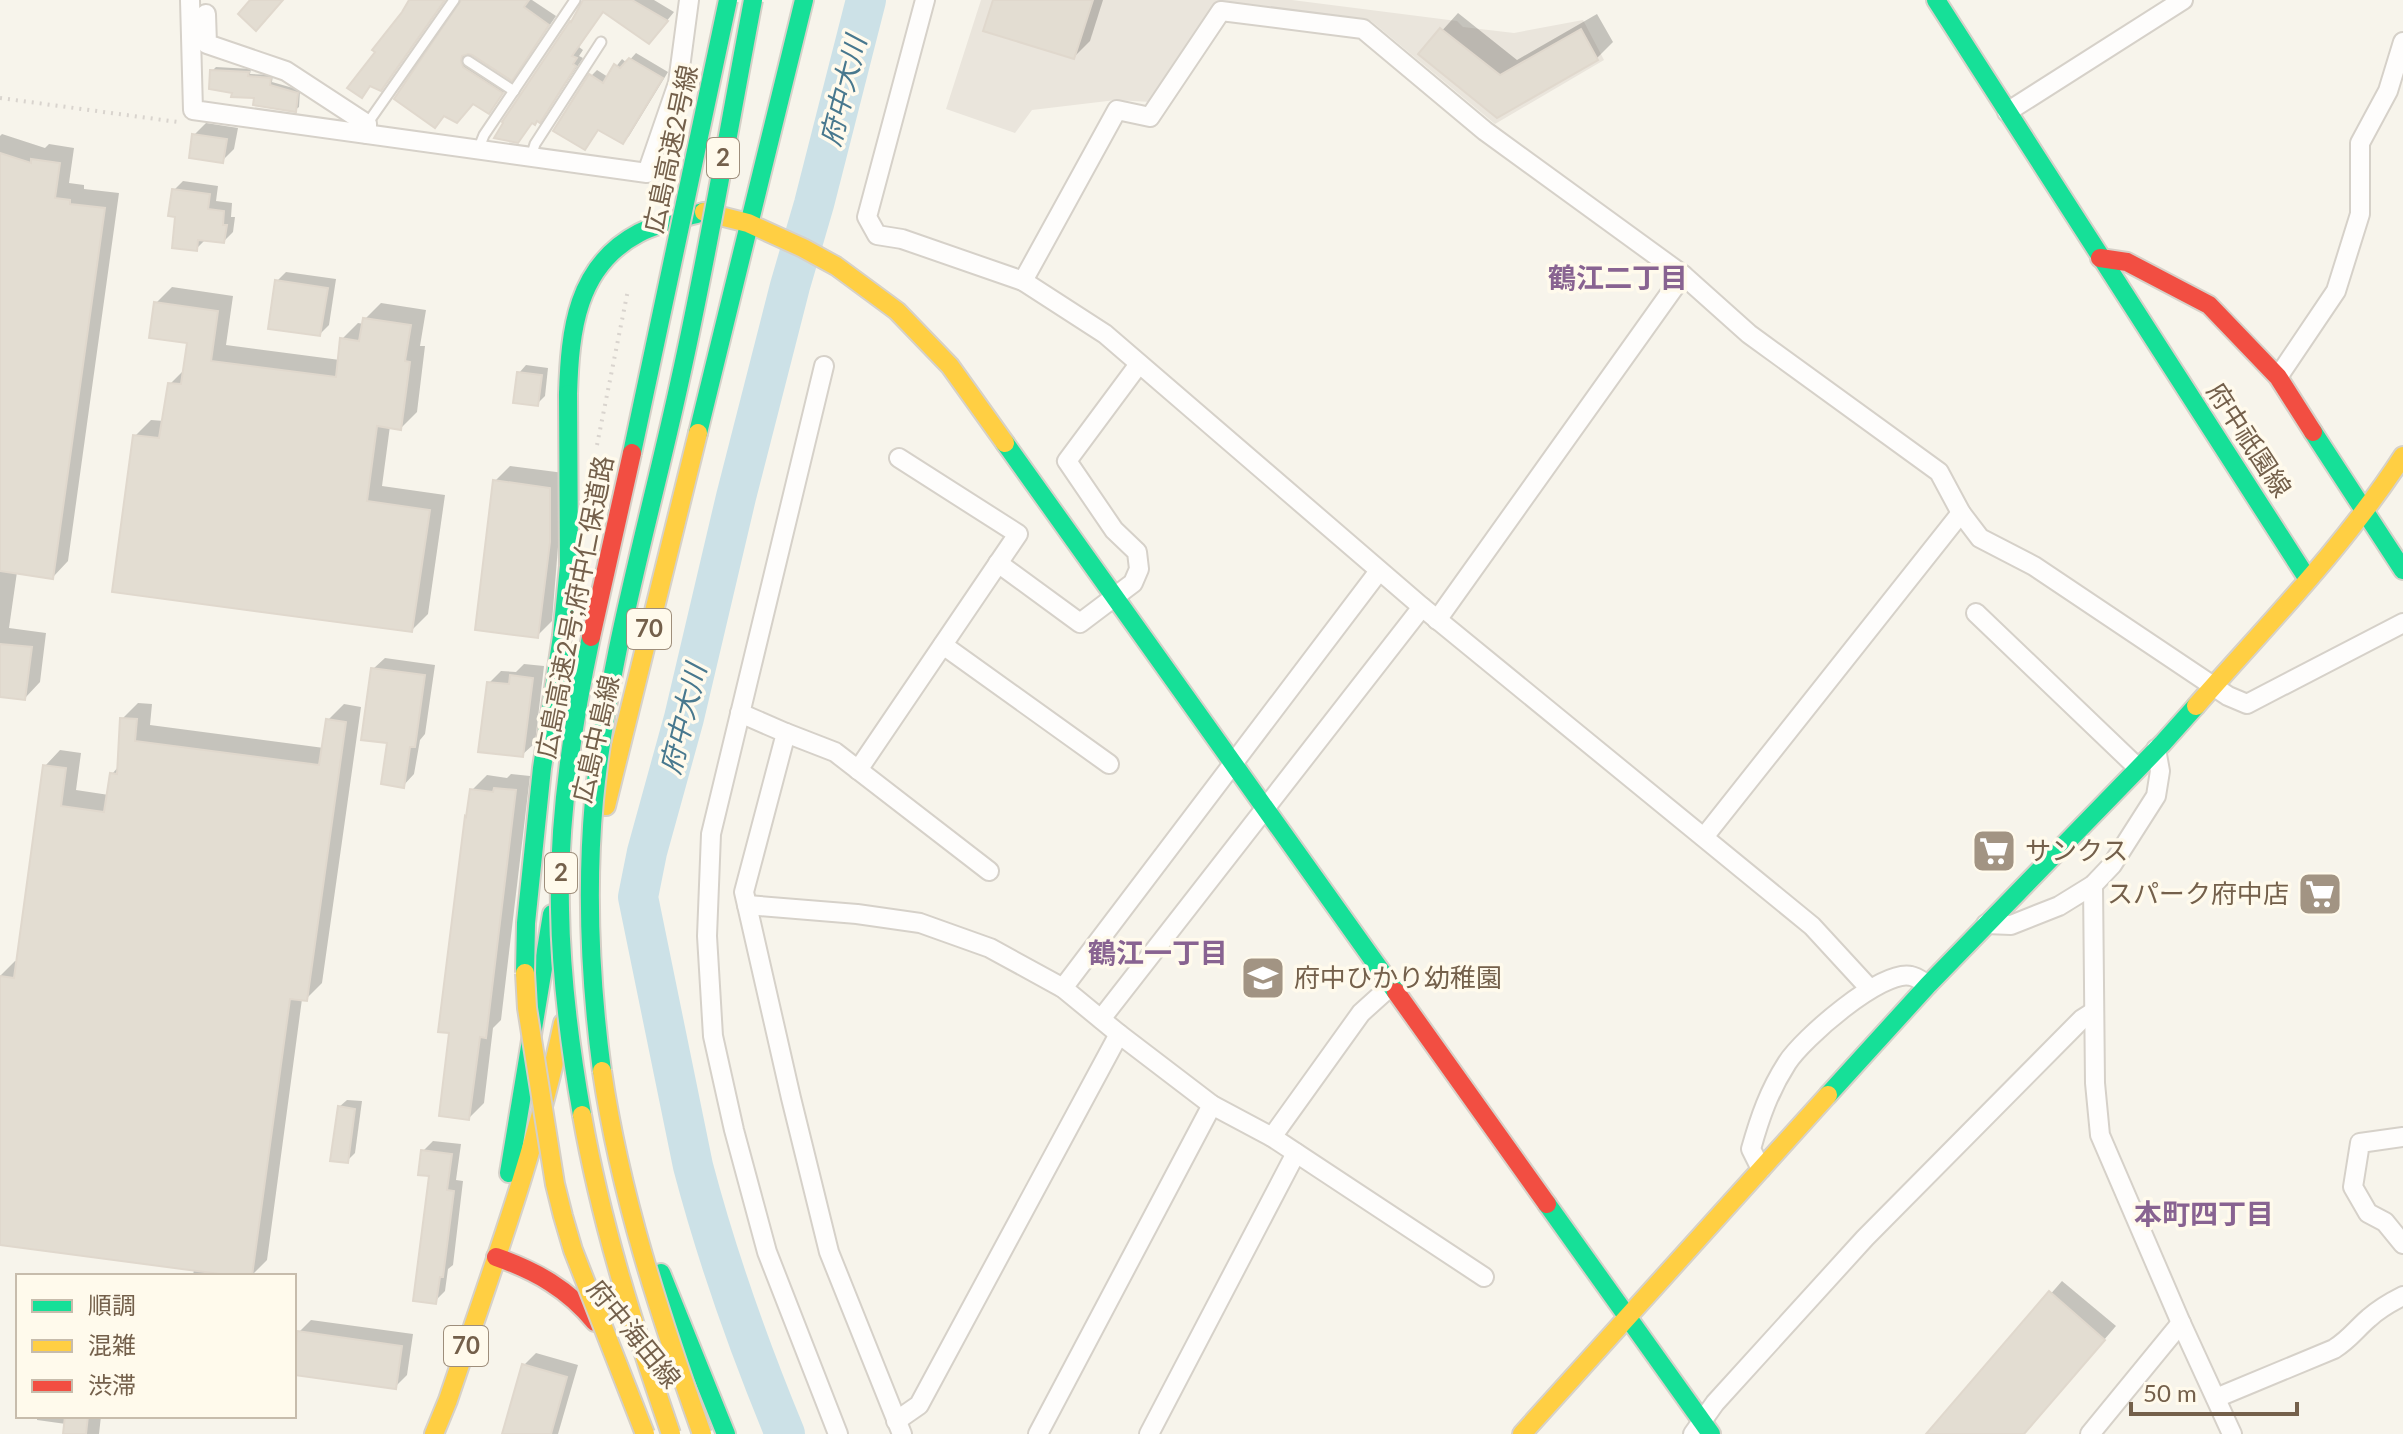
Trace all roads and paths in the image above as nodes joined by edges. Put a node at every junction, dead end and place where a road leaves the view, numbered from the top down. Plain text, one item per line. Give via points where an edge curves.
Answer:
1 (190, 0) edge
2 (454, 0) edge
3 (575, 0) edge
4 (689, 0) edge
5 (728, 0) edge
6 (742, 0) edge
7 (753, 0) edge
8 (804, 0) edge
9 (925, 0) edge
10 (1936, 0) edge
11 (2183, 0) edge
12 (206, 14) dead end
13 (601, 42) dead end
14 (2403, 42) edge
15 (468, 61) dead end
16 (514, 91) junction
17 (2007, 112) junction
18 (367, 129) junction
19 (478, 150) junction
20 (531, 157) junction
21 (704, 212) junction
22 (748, 223) junction
23 (2100, 258) junction
24 (1683, 275) junction
25 (1023, 281) junction
26 (628, 290) dead end
27 (664, 308) joint
28 (695, 316) joint
29 (1139, 364) junction
30 (824, 366) dead end
31 (2278, 377) junction
32 (597, 446) dead end
33 (2403, 456) edge
34 (899, 458) dead end
35 (1961, 513) junction
36 (2364, 513) junction
37 (998, 563) junction
38 (2403, 570) edge
39 (1379, 571) junction
40 (2307, 578) junction
41 (1116, 597) junction
42 (1422, 607) junction
43 (1976, 613) dead end
44 (1437, 620) junction
45 (2403, 623) edge
46 (943, 645) junction
47 (2213, 686) junction
48 (740, 713) junction
49 (786, 733) junction
50 (2156, 749) junction
51 (1234, 763) junction
52 (1109, 764) dead end
53 (2138, 768) junction
54 (858, 770) junction
55 (1265, 807) junction
56 (1704, 837) junction
57 (989, 871) dead end
58 (2093, 885) junction
59 (747, 905) junction
60 (1986, 924) junction
61 (576, 953) junction
62 (1392, 985) junction
63 (1928, 985) junction
64 (1063, 988) junction
65 (1870, 989) junction
66 (2093, 1012) junction
67 (1101, 1019) junction
68 (1119, 1034) junction
69 (1212, 1105) junction
70 (1272, 1137) junction
71 (2403, 1137) edge
72 (1296, 1153) junction
73 (1761, 1169) junction
74 (2403, 1244) edge
75 (496, 1257) junction
76 (1484, 1277) dead end
77 (2403, 1296) edge
78 (1628, 1317) junction
79 (2181, 1323) junction
80 (2216, 1398) junction
81 (899, 1428) edge
82 (1702, 1430) edge
83 (434, 1434) edge
84 (645, 1434) edge
85 (671, 1434) edge
86 (681, 1434) edge
87 (702, 1434) edge
88 (726, 1434) edge
89 (838, 1434) edge
90 (1038, 1434) edge
91 (1149, 1434) edge
92 (1522, 1434) edge
93 (2090, 1434) edge
94 (2232, 1434) edge

1 - 18 street via 193,110
2 - 18 lane
3 - 16 lane
4 - 20 street via 678,83 647,173
5 - 27 main road, 広島高速2号線 / 2, bridge
6 - 21 main road, 広島中島線 / 70
7 - 28 main road, 広島高速2号線 / 2, bridge
8 - 22 main road, 広島中島線 / 70
9 - 25 street via 867,217 877,235
10 - 17 main road, 府中祇園線
11 - 17 street
12 - 18 street via 207,44 286,71
13 - 20 lane
14 - 31 street via 2388,91 2360,143 2360,214 2336,291
15 - 16 lane
16 - 19 lane
17 - 23 main road, 府中祇園線
18 - 19 street
19 - 20 street
21 - 22 main road
21 - 75 main road, 広島中島線 / 70 via 614,540
21 - 84 main road, bridge via 636,234 617,247 585,290 574,318 568,394 569,566 526,923 527,1008 555,1184 573,1250
22 - 41 main road via 851,276 911,324 950,366
22 - 61 main road, 広島中島線 / 70 via 611,784
23 - 31 main road, 府中祇園線 via 2127,262 2209,305
23 - 40 main road, 府中祇園線
24 - 25 street via 1485,131 1363,29 1221,11 1150,117 1117,110
24 - 35 street via 1749,334 1939,472
24 - 44 street
25 - 29 street via 1105,334
26 - 32 path
27 - 85 main road, 広島高速2号;府中仁保道路 / 2, bridge via 581,685 562,832 561,913 572,1060 586,1146 630,1312
28 - 87 main road, 広島高速2号;府中仁保道路 / 2, bridge via 610,699 592,830 591,912 600,1057 614,1146 658,1306
29 - 39 street
29 - 41 street via 1067,461 1114,530 1137,552 1139,569 1133,583
30 - 48 street
31 - 36 main road, 府中祇園線
33 - 36 main road
34 - 37 street via 1018,534
35 - 47 street via 1980,538 2034,566
35 - 56 street
36 - 38 main road, 府中祇園線
36 - 40 main road
37 - 41 street via 1080,623
37 - 46 street
39 - 42 street
39 - 51 street
40 - 47 main road
41 - 51 main road
42 - 44 street
42 - 55 street
43 - 53 street
44 - 56 street
45 - 47 street via 2247,704
46 - 52 street
46 - 54 street
47 - 50 main road
48 - 49 street
48 - 89 street via 711,834 707,936 713,1036 767,1252
49 - 54 street via 835,752
49 - 59 street via 744,892
50 - 53 main road
50 - 58 street via 2156,796
51 - 55 main road
51 - 64 street
53 - 60 main road
54 - 57 street
55 - 62 main road
55 - 67 street
56 - 65 street via 1812,926
58 - 60 street via 2011,925
58 - 66 street
59 - 64 street via 920,923 990,948
59 - 81 street via 829,1252
60 - 63 main road
61 - 75 main road, 広島中島線 / 70 via 553,1075
61 - 88 main road via 593,1047 647,1233
62 - 70 street via 1361,1013
62 - 78 main road
63 - 65 street via 1901,976
63 - 73 main road
64 - 67 street
65 - 73 street via 1837,1011 1788,1060 1762,1108 1751,1149
66 - 79 street via 2100,1135
66 - 82 street via 1865,1238 1715,1403
67 - 68 street
68 - 69 street
68 - 81 street via 919,1405
69 - 70 street
69 - 90 street
70 - 72 street
71 - 74 street via 2360,1143 2353,1187 2368,1213 2385,1222
72 - 76 street
72 - 91 street
73 - 78 main road
75 - 83 main road, 広島中島線 / 70
75 - 86 main road, 府中海田線 via 540,1273 576,1300
77 - 80 street via 2374,1313 2334,1349
78 - 82 main road
78 - 92 main road
79 - 80 street
79 - 93 street
80 - 94 street

